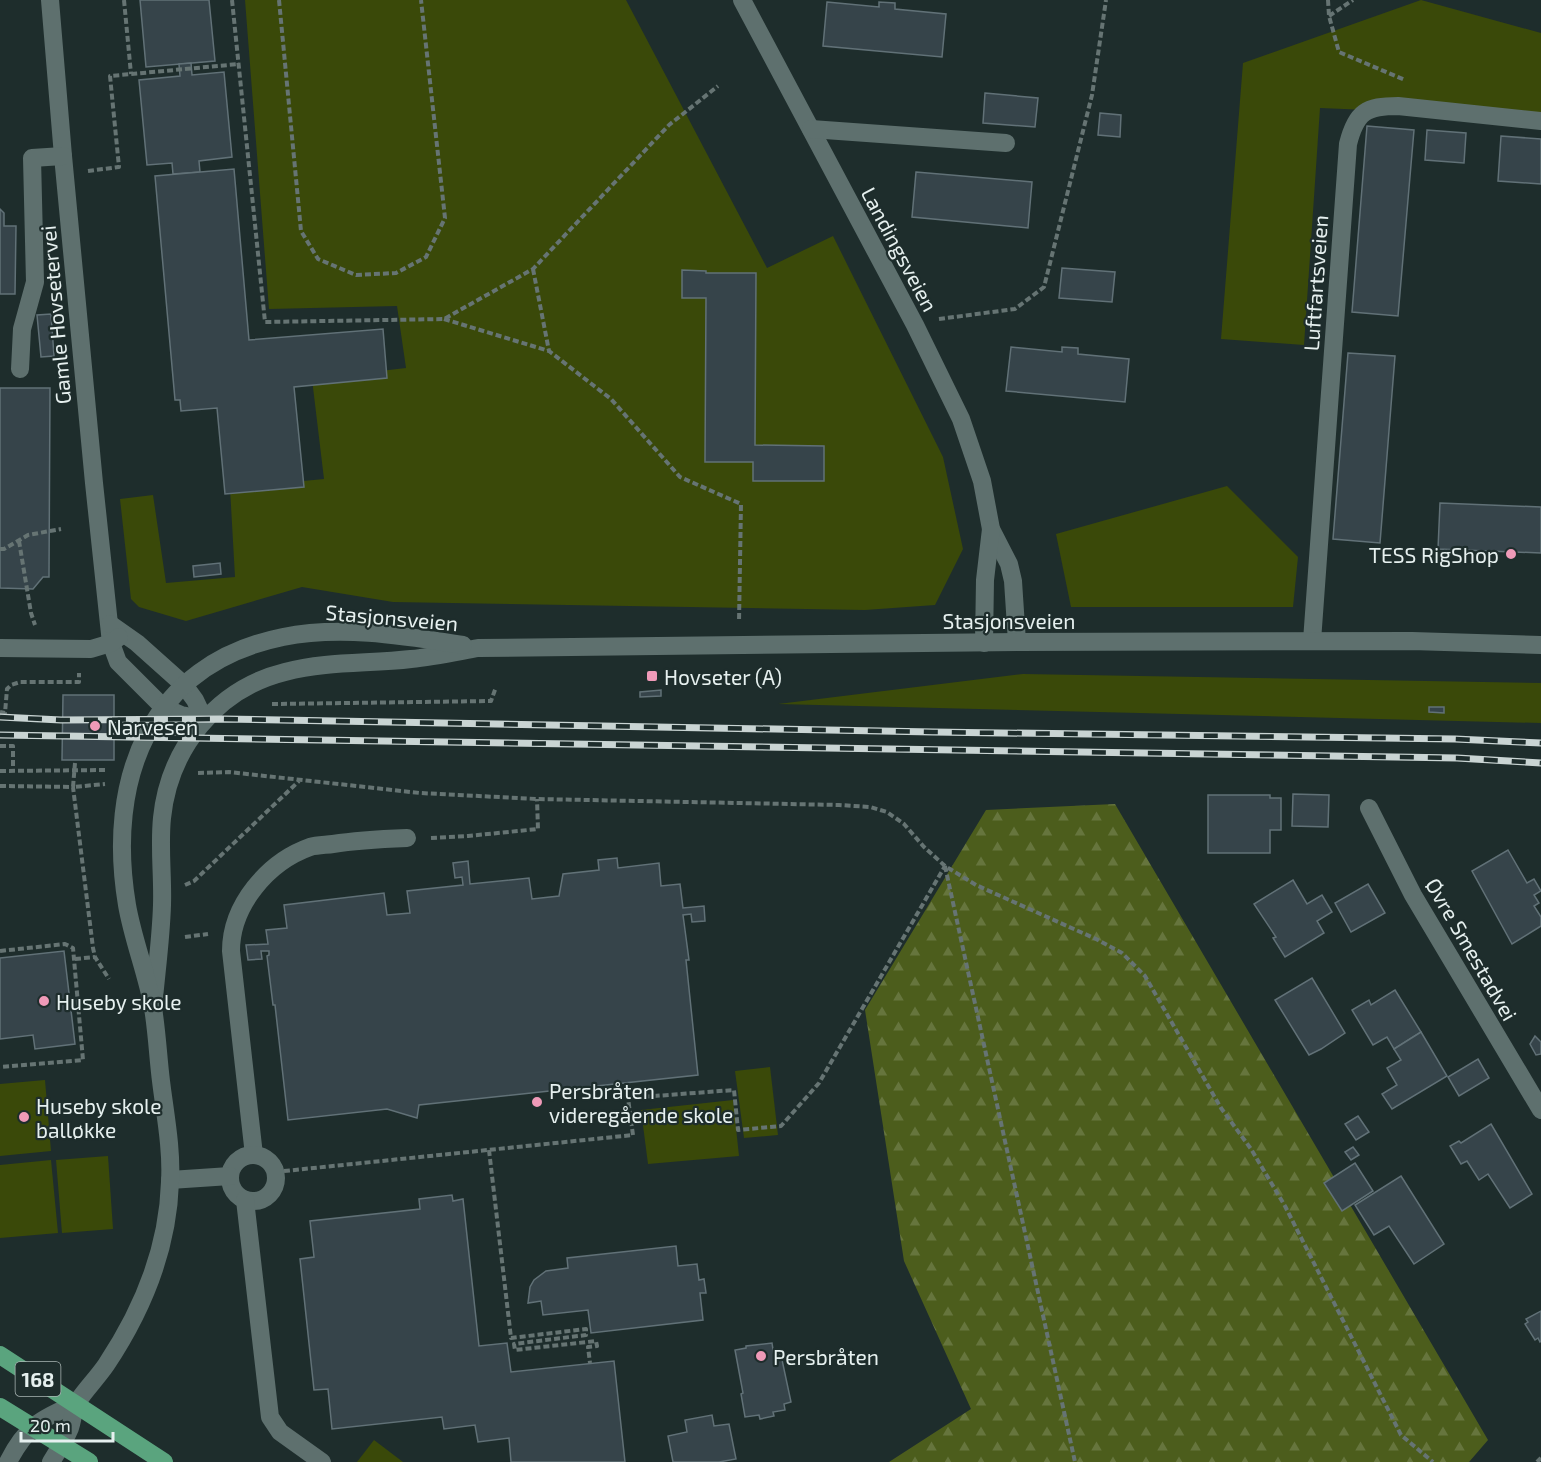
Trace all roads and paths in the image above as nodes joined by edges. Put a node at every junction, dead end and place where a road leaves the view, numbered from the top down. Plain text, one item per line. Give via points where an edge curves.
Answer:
1 (50, 0) edge
2 (124, 0) edge
3 (232, 0) edge
4 (279, 0) edge
5 (421, 0) edge
6 (742, 0) edge
7 (1106, 0) edge
8 (1328, 0) edge
9 (1353, 0) edge
10 (1329, 16) junction
11 (239, 64) junction
12 (131, 74) junction
13 (718, 86) dead end
14 (1430, 109) junction
15 (1541, 121) edge
16 (811, 129) junction
17 (1006, 143) dead end
18 (63, 156) junction
19 (85, 172) dead end
20 (533, 269) junction
21 (444, 319) junction
22 (915, 325) junction
23 (549, 351) junction
24 (20, 369) dead end
25 (61, 529) dead end
26 (991, 529) junction
27 (19, 541) junction
28 (0, 549) edge
29 (38, 633) dead end
30 (115, 634) junction
31 (1312, 641) junction
32 (1017, 642) junction
33 (984, 643) junction
34 (739, 645) junction
35 (1541, 645) edge
36 (0, 648) edge
37 (478, 648) junction
38 (79, 668) dead end
39 (496, 687) dead end
40 (178, 695) junction
41 (267, 704) dead end
42 (0, 712) edge
43 (204, 719) junction
44 (0, 746) edge
45 (106, 770) dead end
46 (0, 771) edge
47 (13, 771) junction
48 (0, 786) edge
49 (537, 799) junction
50 (1369, 808) dead end
51 (407, 838) joint
52 (945, 866) junction
53 (180, 887) dead end
54 (199, 935) dead end
55 (191, 936) dead end
56 (0, 951) edge
57 (95, 957) junction
58 (75, 959) junction
59 (109, 979) dead end
60 (153, 1009) junction
61 (0, 1067) edge
62 (1541, 1110) edge
63 (489, 1150) junction
64 (254, 1155) junction
65 (275, 1172) junction
66 (230, 1176) junction
67 (171, 1180) junction
68 (245, 1200) junction
69 (0, 1355) edge
70 (590, 1363) dead end
71 (76, 1404) junction
72 (0, 1407) edge
73 (32, 1426) junction
74 (62, 1445) junction
75 (1541, 1458) edge
76 (8, 1462) edge
77 (51, 1462) edge
78 (89, 1462) edge
79 (164, 1462) edge
80 (322, 1462) edge
81 (1075, 1462) edge
82 (1433, 1462) edge
83 (1538, 1462) edge

1 - 18 street, Gamle Hovsetervei
2 - 12 path
3 - 11 path
4 - 5 path via 301,231 318,260 356,275 396,273 426,257 445,219
6 - 16 street, Landingsveien
7 - 22 path via 1092,95 1044,287 1016,309
8 - 10 path
9 - 10 path
10 - 14 path via 1339,52 1421,87
11 - 12 path
11 - 21 path via 265,322
12 - 19 path via 110,76 119,167
13 - 20 path via 669,125
14 - 15 street, Luftfartsveien
14 - 31 street, Luftfartsveien via 1377,106 1363,113 1352,126 1348,144
16 - 17 street
16 - 22 street, Landingsveien
18 - 24 street via 32,158 35,282 22,329
18 - 30 street, Gamle Hovsetervei via 105,598
20 - 21 path
20 - 23 path
21 - 23 path
22 - 26 street, Landingsveien via 961,419 982,481
23 - 34 path via 611,399 680,477 741,504
25 - 27 path
26 - 32 street, Landingsveien via 1013,581
26 - 33 street, Landingsveien
27 - 28 path
27 - 29 path
30 - 36 street via 91,649
30 - 40 street, Gamle Hovsetervei via 137,643
30 - 40 street, Gamle Hovsetervei via 118,662 150,693
31 - 32 street, Stasjonsveien
31 - 35 street, Stasjonsveien
32 - 33 street, Stasjonsveien
33 - 34 street, Stasjonsveien
34 - 37 street, Stasjonsveien
37 - 40 street, Stasjonsveien via 407,636 286,636 233,652
37 - 43 street, Stasjonsveien via 283,672 234,694
38 - 42 path via 80,682 11,685 7,689 5,713
39 - 41 path via 491,701
40 - 43 street, Gamle Hovsetervei
40 - 43 street, Gamle Hovsetervei via 181,715
40 - 60 street via 145,736 135,761 121,838 126,899
43 - 60 street via 180,758 164,801 162,905
44 - 47 path via 13,746
45 - 47 path
46 - 47 path
48 - 57 path via 73,787
49 - 51 path via 538,829
49 - 52 path via 870,807 887,812 904,824
49 - 53 path via 420,794 300,781 194,881
50 - 62 street, Øvre Smestadvei via 1413,895
51 - 64 street via 311,846 262,879 245,902 232,932 231,951
52 - 63 path via 819,1083 781,1126 738,1130 734,1090 628,1098 633,1135
52 - 81 path
52 - 82 path via 976,885 1122,953 1145,976 1221,1108 1285,1206 1401,1435
54 - 55 path
56 - 58 path via 65,944 73,948
57 - 58 path
57 - 59 path
58 - 61 path via 83,1060
60 - 67 street
63 - 65 path
63 - 70 path via 511,1338 586,1329 586,1335 514,1344 515,1350 596,1341 597,1346 588,1347
64 - 65 street via 271,1163
64 - 66 street via 237,1161
65 - 68 street via 276,1182 265,1198
66 - 67 street
66 - 68 street via 231,1186
67 - 71 street via 165,1226 151,1280 106,1365
68 - 80 street via 270,1417 280,1432
69 - 71 main road, 168
71 - 73 street via 49,1414
71 - 74 street
71 - 79 main road, 168
72 - 73 main road, 168
73 - 74 main road, 168
73 - 76 street
74 - 77 street
74 - 78 main road, 168
75 - 83 path

